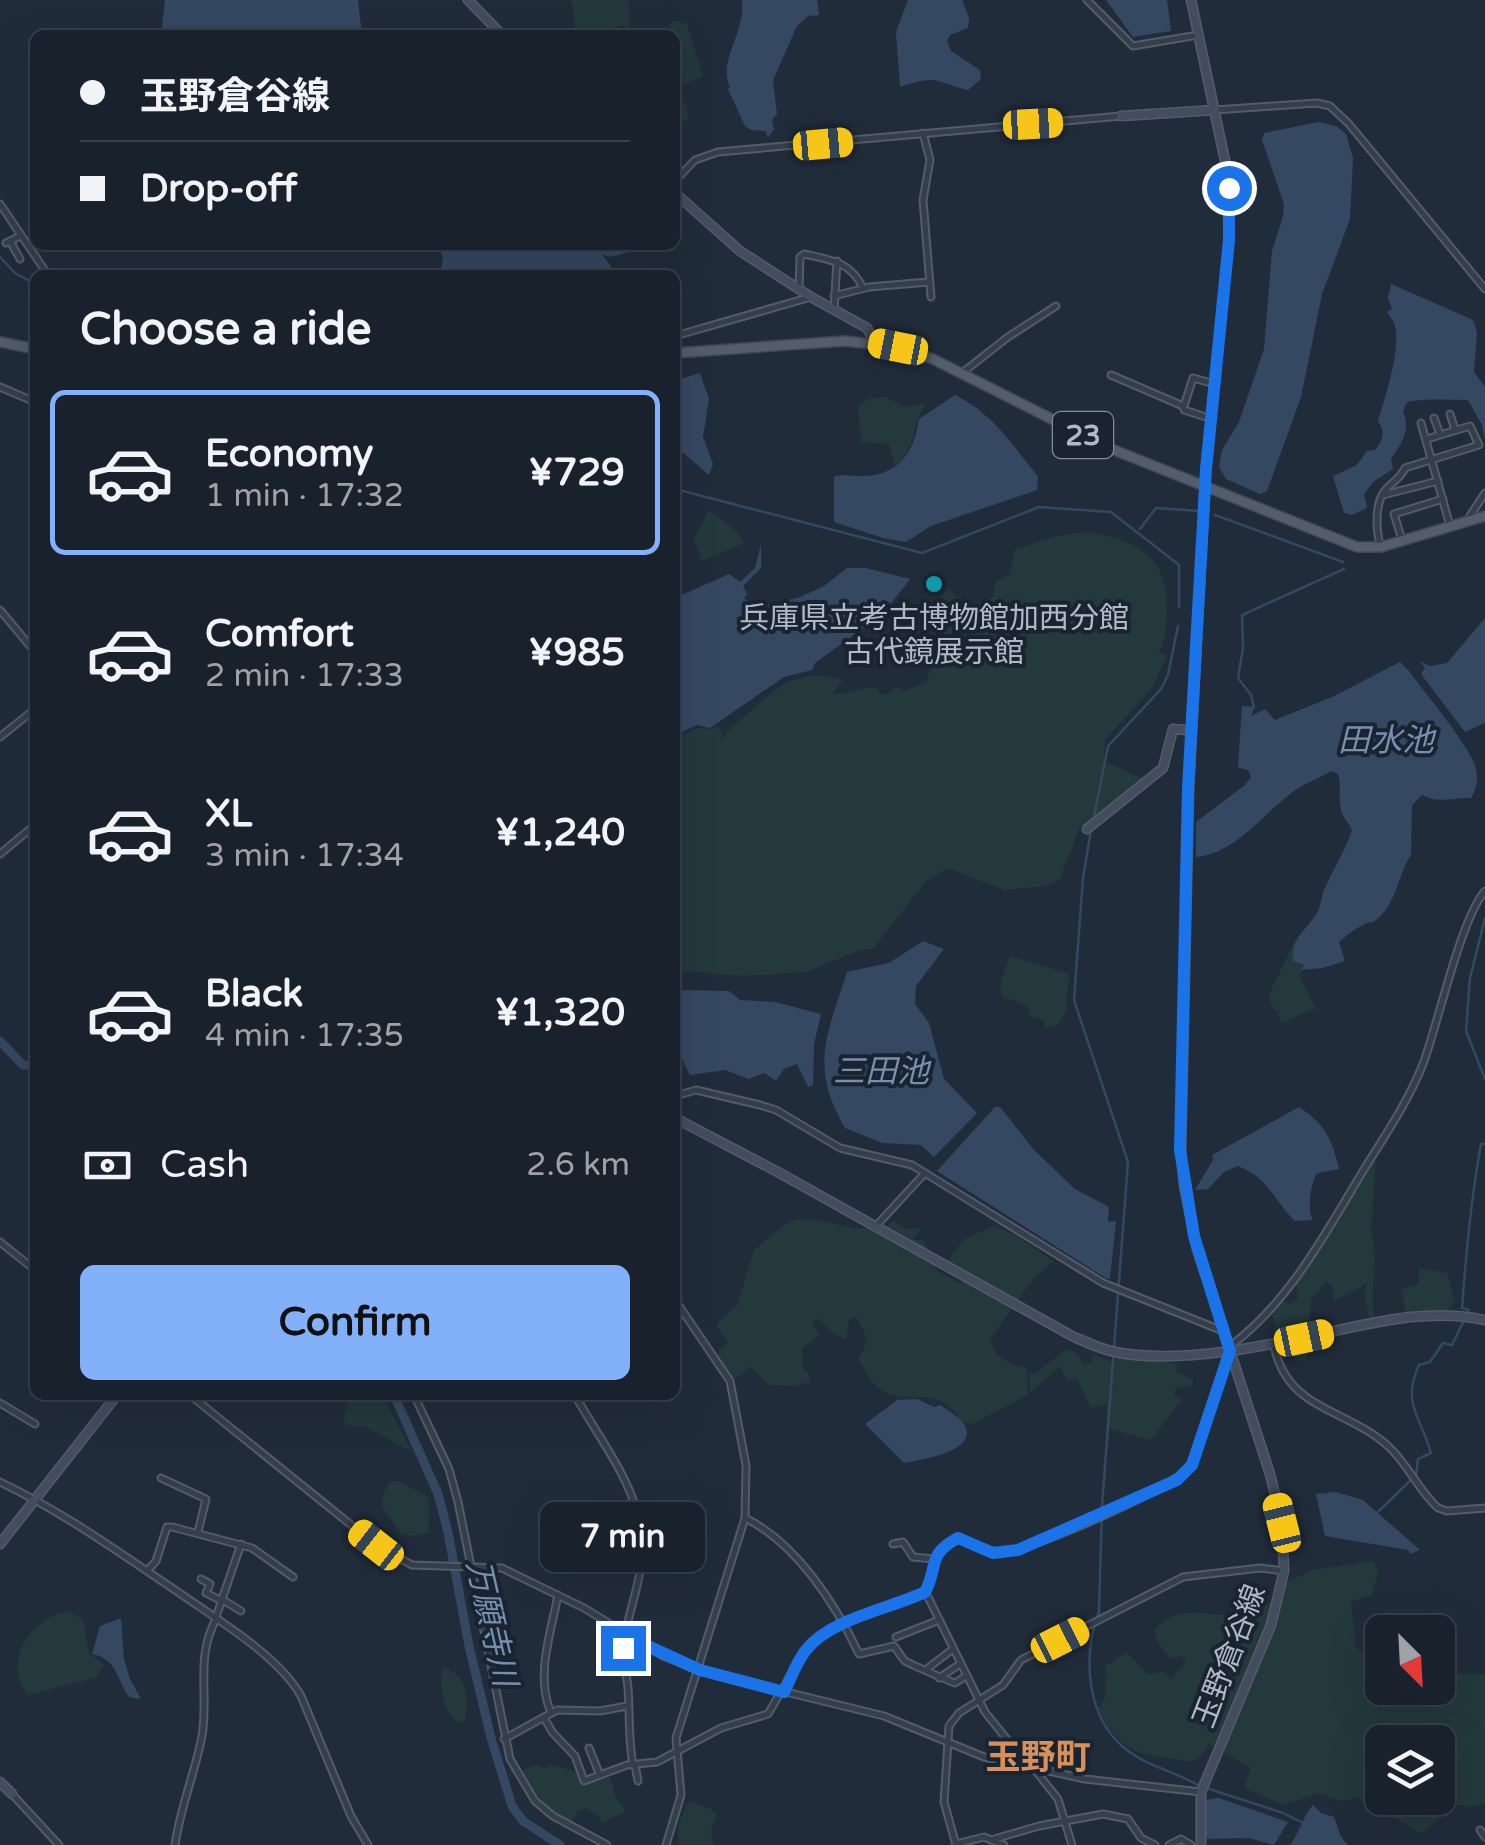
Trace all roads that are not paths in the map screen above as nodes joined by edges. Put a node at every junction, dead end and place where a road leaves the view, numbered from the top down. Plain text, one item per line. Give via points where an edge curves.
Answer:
1 (468, 0) edge
2 (1087, 0) edge
3 (1191, 0) edge
4 (497, 30) edge
5 (1199, 35) junction
6 (1215, 110) junction
7 (1121, 116) joint
8 (922, 133) junction
9 (680, 175) edge
10 (680, 197) edge
11 (0, 204) edge
12 (20, 236) junction
13 (30, 250) junction
14 (837, 261) junction
15 (44, 270) edge
16 (929, 282) junction
17 (799, 288) junction
18 (864, 288) junction
19 (1485, 289) edge
20 (834, 296) junction
21 (811, 297) junction
22 (931, 297) dead end
23 (1056, 306) dead end
24 (834, 310) junction
25 (680, 335) edge
26 (0, 342) edge
27 (875, 342) junction
28 (30, 348) edge
29 (680, 353) edge
30 (962, 373) junction
31 (1111, 375) dead end
32 (1215, 384) junction
33 (0, 386) edge
34 (30, 400) edge
35 (1183, 407) junction
36 (1450, 414) dead end
37 (1434, 418) dead end
38 (1212, 419) junction
39 (1421, 423) dead end
40 (1455, 430) junction
41 (1440, 435) junction
42 (1427, 439) junction
43 (1432, 460) junction
44 (1438, 481) junction
45 (1206, 486) junction
46 (1485, 493) edge
47 (1382, 495) junction
48 (1454, 498) dead end
49 (1443, 501) junction
50 (1485, 516) edge
51 (1467, 522) junction
52 (1450, 527) junction
53 (1403, 542) junction
54 (1381, 547) junction
55 (0, 610) edge
56 (30, 646) edge
57 (30, 713) edge
58 (1188, 730) dead end
59 (0, 738) edge
60 (30, 829) edge
61 (1087, 829) dead end
62 (0, 854) edge
63 (1485, 891) edge
64 (680, 1095) edge
65 (680, 1121) edge
66 (926, 1172) junction
67 (876, 1226) junction
68 (0, 1242) edge
69 (30, 1266) edge
70 (680, 1308) edge
71 (1485, 1320) edge
72 (1224, 1332) junction
73 (1274, 1344) junction
74 (1230, 1349) junction
75 (113, 1400) edge
76 (196, 1400) edge
77 (416, 1400) edge
78 (578, 1400) edge
79 (3, 1408) edge
80 (35, 1424) dead end
81 (161, 1478) dead end
82 (0, 1482) edge
83 (35, 1498) junction
84 (1485, 1508) edge
85 (744, 1518) junction
86 (198, 1532) junction
87 (0, 1544) edge
88 (241, 1544) junction
89 (893, 1544) dead end
90 (934, 1559) junction
91 (472, 1564) junction
92 (147, 1571) junction
93 (1284, 1571) junction
94 (293, 1577) dead end
95 (200, 1579) dead end
96 (925, 1592) junction
97 (558, 1595) junction
98 (223, 1600) junction
99 (242, 1611) dead end
100 (216, 1618) junction
101 (939, 1620) junction
102 (844, 1623) junction
103 (626, 1636) junction
104 (896, 1637) dead end
105 (952, 1648) junction
106 (960, 1664) junction
107 (928, 1668) junction
108 (700, 1670) junction
109 (966, 1676) junction
110 (939, 1678) junction
111 (784, 1692) junction
112 (979, 1699) junction
113 (627, 1706) junction
114 (551, 1713) junction
115 (544, 1718) junction
116 (504, 1739) junction
117 (948, 1744) junction
118 (589, 1748) dead end
119 (678, 1750) junction
120 (634, 1765) junction
121 (1025, 1767) junction
122 (1036, 1770) junction
123 (600, 1774) junction
124 (638, 1780) dead end
125 (0, 1782) edge
126 (1201, 1792) junction
127 (12, 1794) joint
128 (1065, 1821) junction
129 (1480, 1830) dead end
130 (1485, 1837) edge
131 (991, 1840) junction
132 (59, 1845) edge
133 (175, 1845) edge
134 (368, 1845) edge
135 (607, 1845) edge
136 (666, 1845) edge
137 (955, 1845) edge
138 (1004, 1845) edge
139 (1072, 1845) edge
140 (1155, 1845) edge
141 (1168, 1845) edge
142 (1190, 1845) edge
143 (1201, 1845) edge

1 - 4 main road
2 - 5 street via 1132,46
3 - 5 main road, 玉野倉谷線
5 - 6 main road, 玉野倉谷線
6 - 7 main road
6 - 19 street via 1318,103 1338,112
6 - 32 main road, 玉野倉谷線 via 1229,207
7 - 8 street
8 - 9 street via 710,153
8 - 16 street via 930,160 923,200
10 - 17 main road via 740,251
11 - 12 street
12 - 13 street
12 - 13 street via 8,242 20,257
13 - 15 street
14 - 17 street via 804,254
14 - 18 street
14 - 20 street
16 - 18 street
16 - 22 street
17 - 21 main road
18 - 20 street
20 - 24 street
21 - 24 main road
21 - 25 street
23 - 30 street
24 - 27 main road via 867,328
26 - 28 main road
27 - 29 main road, 23
27 - 30 main road, 23
30 - 45 main road, 23 via 1109,448
31 - 35 street
32 - 35 street via 1193,378
32 - 38 main road, 玉野倉谷線
33 - 34 street
35 - 38 street
36 - 40 street
37 - 41 street
38 - 45 main road, 玉野倉谷線
39 - 42 street
40 - 41 street
40 - 43 street via 1473,428 1479,445
41 - 42 street
42 - 43 street
43 - 44 street
43 - 47 street via 1405,468
44 - 47 street
44 - 49 street
45 - 54 main road, 23 via 1348,544
45 - 72 main road, 玉野倉谷線 via 1188,802 1180,1150 1194,1236
46 - 51 street
47 - 54 street via 1376,526
48 - 49 street
49 - 52 street
49 - 53 street via 1394,514
50 - 51 main road, 23
51 - 52 main road, 23
52 - 53 main road, 23
53 - 54 main road, 23
55 - 56 street
57 - 59 street
58 - 61 main road via 1172,729 1163,768
60 - 62 street
63 - 74 street via 1423,1064 1396,1116 1268,1316
64 - 66 street via 696,1090 776,1110 840,1148
65 - 67 main road
66 - 67 street
66 - 72 street via 1102,1283
67 - 74 main road via 1109,1351
68 - 69 street
70 - 85 street via 733,1388 746,1466
71 - 73 main road via 1411,1316
72 - 74 main road, 玉野倉谷線
73 - 74 main road
73 - 84 street via 1292,1386 1384,1442 1438,1508
74 - 90 street via 1192,1465 1177,1480 1018,1550 993,1553 958,1538
74 - 93 main road, 玉野倉谷線 via 1282,1523
75 - 83 main road
76 - 91 street via 389,1554 412,1565
77 - 91 street via 449,1469
78 - 103 street via 636,1512 642,1564
79 - 80 street
81 - 86 street via 206,1499
82 - 83 street
83 - 87 main road
83 - 92 street
85 - 102 street via 786,1546
85 - 108 street
86 - 88 street
86 - 92 street via 168,1527
88 - 94 street
88 - 98 street
89 - 90 street via 903,1542 914,1557
90 - 96 street
91 - 97 street via 502,1568
91 - 116 street
92 - 100 street
93 - 112 street via 1184,1577 1020,1660 1002,1685
93 - 126 main road, 玉野倉谷線 via 1271,1625
95 - 98 street via 210,1584 206,1594
96 - 101 street
96 - 102 street
97 - 103 street
97 - 114 street via 544,1666
98 - 99 street
98 - 100 street
100 - 133 street via 203,1658 202,1733
100 - 134 street via 290,1679
101 - 104 street
101 - 105 street
102 - 107 street via 858,1654 894,1646 909,1663
102 - 111 street via 806,1650
103 - 108 street
103 - 113 street
105 - 106 street
105 - 107 street
106 - 109 street
106 - 110 street
107 - 110 street
108 - 111 street
108 - 119 street via 676,1738
109 - 110 street via 955,1683
109 - 112 street
111 - 117 street via 884,1716
111 - 119 street via 768,1714
112 - 117 street via 953,1720
112 - 121 street
113 - 114 street
113 - 120 street
114 - 115 street
115 - 116 street
115 - 123 street via 575,1756 584,1781
116 - 135 street via 535,1801
117 - 121 street
117 - 137 street via 944,1802
118 - 123 street
119 - 120 street
119 - 136 street via 681,1795
120 - 123 street
120 - 124 street
121 - 122 street
122 - 126 street
122 - 128 street
125 - 127 main road
126 - 143 main road, 玉野倉谷線
127 - 132 street
128 - 131 street
128 - 139 street
128 - 140 street via 1103,1814 1128,1819 1140,1838
129 - 130 street
131 - 137 street
131 - 138 street
141 - 142 street via 1181,1839

